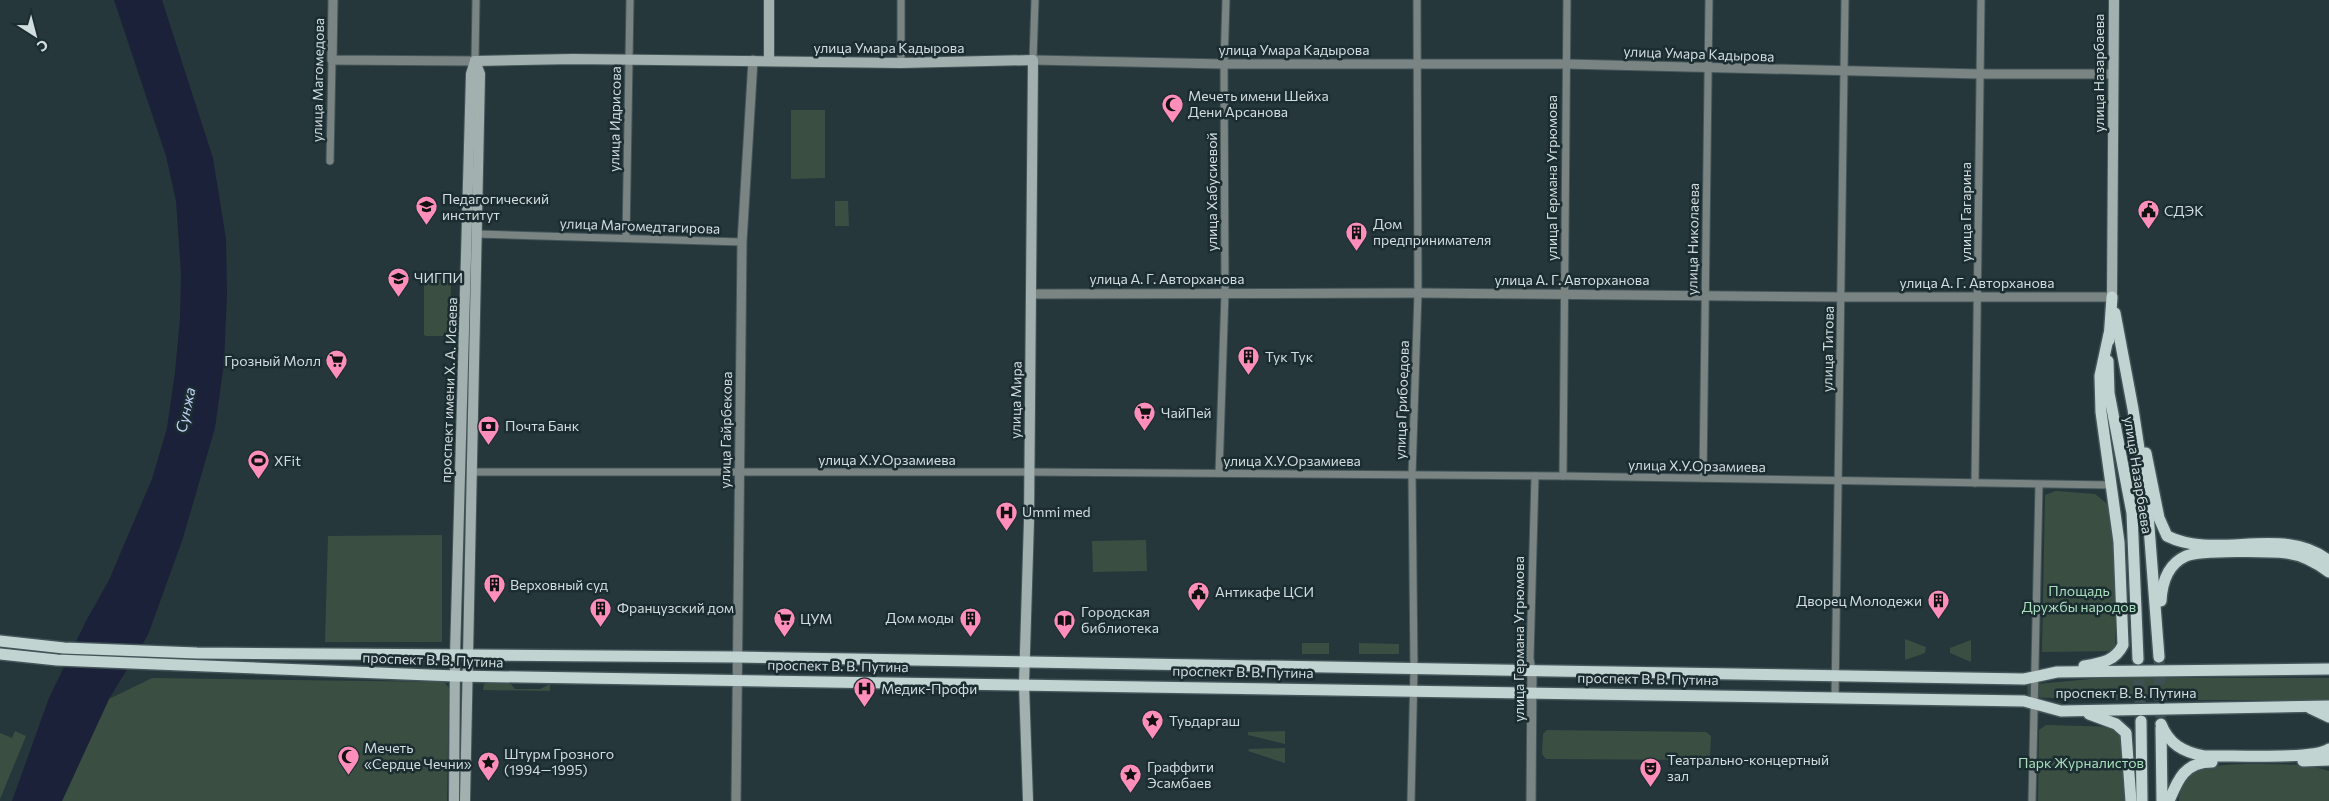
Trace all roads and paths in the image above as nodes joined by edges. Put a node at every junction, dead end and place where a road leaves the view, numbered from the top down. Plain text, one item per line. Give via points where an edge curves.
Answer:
1 (333, 0) edge
2 (476, 0) edge
3 (630, 0) edge
4 (769, 0) edge
5 (901, 0) edge
6 (1035, 0) edge
7 (1226, 0) edge
8 (1417, 0) edge
9 (1567, 0) edge
10 (1709, 0) edge
11 (1846, 0) edge
12 (1981, 0) edge
13 (2114, 0) edge
14 (332, 60) junction
15 (629, 60) junction
16 (753, 60) junction
17 (769, 60) junction
18 (1033, 60) junction
19 (475, 61) junction
20 (900, 63) junction
21 (1224, 64) junction
22 (1416, 64) junction
23 (1566, 64) junction
24 (1708, 68) junction
25 (1844, 71) junction
26 (1980, 74) junction
27 (2113, 74) junction
28 (330, 161) dead end
29 (477, 234) junction
30 (626, 238) junction
31 (742, 242) junction
32 (1225, 293) junction
33 (1418, 293) junction
34 (1031, 294) junction
35 (1566, 294) junction
36 (1704, 295) junction
37 (1978, 296) junction
38 (1842, 297) junction
39 (2112, 297) junction
40 (2109, 334) junction
41 (2134, 409) junction
42 (460, 472) junction
43 (473, 472) junction
44 (1029, 472) junction
45 (740, 473) junction
46 (1219, 473) junction
47 (1412, 475) junction
48 (1535, 476) junction
49 (1563, 476) junction
50 (1703, 478) junction
51 (1838, 480) junction
52 (1975, 483) junction
53 (2039, 485) junction
54 (2111, 485) junction
55 (2329, 561) edge
56 (2329, 572) edge
57 (0, 641) edge
58 (0, 654) edge
59 (455, 656) junction
60 (468, 656) junction
61 (737, 658) junction
62 (2138, 659) tunnel mouth
63 (1025, 662) junction
64 (2329, 663) edge
65 (1414, 669) junction
66 (2315, 669) junction
67 (2329, 669) edge
68 (1532, 671) junction
69 (2057, 672) junction
70 (455, 676) junction
71 (467, 676) junction
72 (1836, 676) junction
73 (2035, 677) junction
74 (736, 679) junction
75 (1024, 684) junction
76 (1414, 690) junction
77 (1532, 692) junction
78 (1835, 698) junction
79 (2035, 704) junction
80 (2329, 706) edge
81 (2306, 707) junction
82 (2078, 711) junction
83 (2329, 717) edge
84 (2141, 721) tunnel mouth
85 (2329, 749) edge
86 (2329, 760) edge
87 (454, 801) edge
88 (465, 801) edge
89 (736, 801) edge
90 (1028, 801) edge
91 (1411, 801) edge
92 (1531, 801) edge
93 (2032, 801) edge
94 (2131, 801) edge
95 (2142, 801) edge
96 (2162, 801) edge
97 (2169, 801) edge

1 - 14 street, улица Магомедова
2 - 19 street
3 - 15 street, улица Идрисова
4 - 17 main road
5 - 20 street
6 - 18 street, улица Мира
7 - 21 street, улица Хабусиевой
8 - 22 street, улица Грибоедова
9 - 23 street, улица Германа Угрюмова
10 - 24 street, улица Николаева
11 - 25 street, улица Титова
12 - 26 street, улица Гагарина
13 - 27 main road, улица Назарбаева
14 - 19 street
14 - 28 street, улица Магомедова
15 - 16 main road, улица Умара Кадырова
15 - 19 main road, улица Умара Кадырова
15 - 30 street, улица Идрисова
16 - 17 main road, улица Умара Кадырова
16 - 31 street, улица Гайрбекова
17 - 20 main road, улица Умара Кадырова
18 - 20 main road, улица Умара Кадырова
18 - 21 street, улица Умара Кадырова
18 - 34 main road, улица Мира
19 - 29 main road, проспект имени Х. А. Исаева via 480,74
19 - 42 main road, проспект имени Х. А. Исаева via 471,74
21 - 22 street, улица Умара Кадырова
21 - 32 street, улица Хабусиевой
22 - 23 street, улица Умара Кадырова
22 - 33 street, улица Грибоедова
23 - 24 street, улица Умара Кадырова
23 - 35 street, улица Германа Угрюмова
24 - 25 street, улица Умара Кадырова
24 - 36 street, улица Николаева
25 - 26 street, улица Умара Кадырова
25 - 38 street, улица Титова
26 - 27 street, улица Умара Кадырова
26 - 37 street, улица Гагарина
27 - 39 main road, улица Назарбаева
29 - 30 street, улица Магомедтагирова
29 - 43 main road, проспект имени Х. А. Исаева
30 - 31 street, улица Магомедтагирова
31 - 45 street, улица Гайрбекова
32 - 33 street, улица А. Г. Авторханова
32 - 34 street, улица А. Г. Авторханова
32 - 46 street, улица Хабусиевой
33 - 35 street, улица А. Г. Авторханова
33 - 47 street, улица Грибоедова
34 - 44 main road, улица Мира
35 - 36 street, улица А. Г. Авторханова
35 - 49 street, улица Германа Угрюмова
36 - 38 street, улица А. Г. Авторханова
36 - 50 street, улица Николаева
37 - 38 street, улица А. Г. Авторханова
37 - 39 street, улица А. Г. Авторханова
37 - 52 street, улица Гагарина
38 - 51 street, улица Титова
39 - 40 main road, улица Назарбаева
39 - 41 main road, улица Назарбаева
40 - 54 main road via 2100,376 2100,402
40 - 62 main road, улица Назарбаева via 2109,393 2132,513
41 - 55 main road via 2159,518 2167,536 2186,544 2297,546
41 - 56 main road, улица Назарбаева via 2152,550 2159,657 2164,579 2186,556 2212,552 2288,553 2314,562
42 - 43 main road
42 - 59 main road, проспект имени Х. А. Исаева
43 - 45 street, улица Х.У.Орзамиева
43 - 60 main road, проспект имени Х. А. Исаева
44 - 45 street, улица Х.У.Орзамиева
44 - 46 street, улица Х.У.Орзамиева
44 - 63 main road, улица Мира
45 - 61 street, улица Гайрбекова
46 - 47 street, улица Х.У.Орзамиева
47 - 48 street, улица Х.У.Орзамиева
47 - 65 street, улица Грибоедова
48 - 49 street, улица Х.У.Орзамиева
48 - 68 street, улица Германа Угрюмова
49 - 50 street, улица Х.У.Орзамиева
50 - 51 street, улица Х.У.Орзамиева
51 - 52 street, улица Х.У.Орзамиева
51 - 72 street, улица Титова
52 - 53 street, улица Х.У.Орзамиева
53 - 54 street, улица Х.У.Орзамиева
53 - 73 street
54 - 69 main road via 2120,542 2123,645 2112,659
57 - 59 main road, проспект В. В. Путина via 64,648 160,652
58 - 70 main road, проспект В. В. Путина via 57,660
59 - 60 main road, проспект В. В. Путина
59 - 70 main road, проспект имени Х. А. Исаева
60 - 61 main road, проспект В. В. Путина
60 - 71 main road, проспект имени Х. А. Исаева
61 - 63 main road, проспект В. В. Путина
61 - 74 street, улица Гайрбекова
63 - 65 main road, проспект В. В. Путина
63 - 75 main road, улица Мира
64 - 66 main road
65 - 68 main road, проспект В. В. Путина
65 - 76 street, улица Грибоедова
66 - 67 main road, проспект В. В. Путина
66 - 69 main road, проспект В. В. Путина
68 - 72 main road, проспект В. В. Путина
68 - 77 street, улица Германа Угрюмова
69 - 73 main road, проспект В. В. Путина
70 - 71 main road, проспект В. В. Путина
70 - 87 main road, проспект имени Х. А. Исаева
71 - 74 main road, проспект В. В. Путина
71 - 88 main road, проспект имени Х. А. Исаева
72 - 73 main road, проспект В. В. Путина
72 - 78 street, улица Титова
73 - 79 street
74 - 75 main road, проспект В. В. Путина
74 - 89 street, улица Гайрбекова
75 - 76 main road, проспект В. В. Путина
75 - 90 main road, улица Мира
76 - 77 main road, проспект В. В. Путина
76 - 91 street, улица Грибоедова
77 - 78 main road, проспект В. В. Путина
77 - 92 street, улица Германа Угрюмова
78 - 79 main road, проспект В. В. Путина via 2024,701
79 - 82 main road, проспект В. В. Путина via 2060,711
79 - 93 street
80 - 81 main road, проспект В. В. Путина
81 - 82 main road, проспект В. В. Путина
81 - 83 main road
82 - 94 main road via 2116,724 2126,733
84 - 95 main road
85 - 96 main road via 2306,754 2204,756 2174,745 2161,724
86 - 97 main road via 2200,762 2181,776

